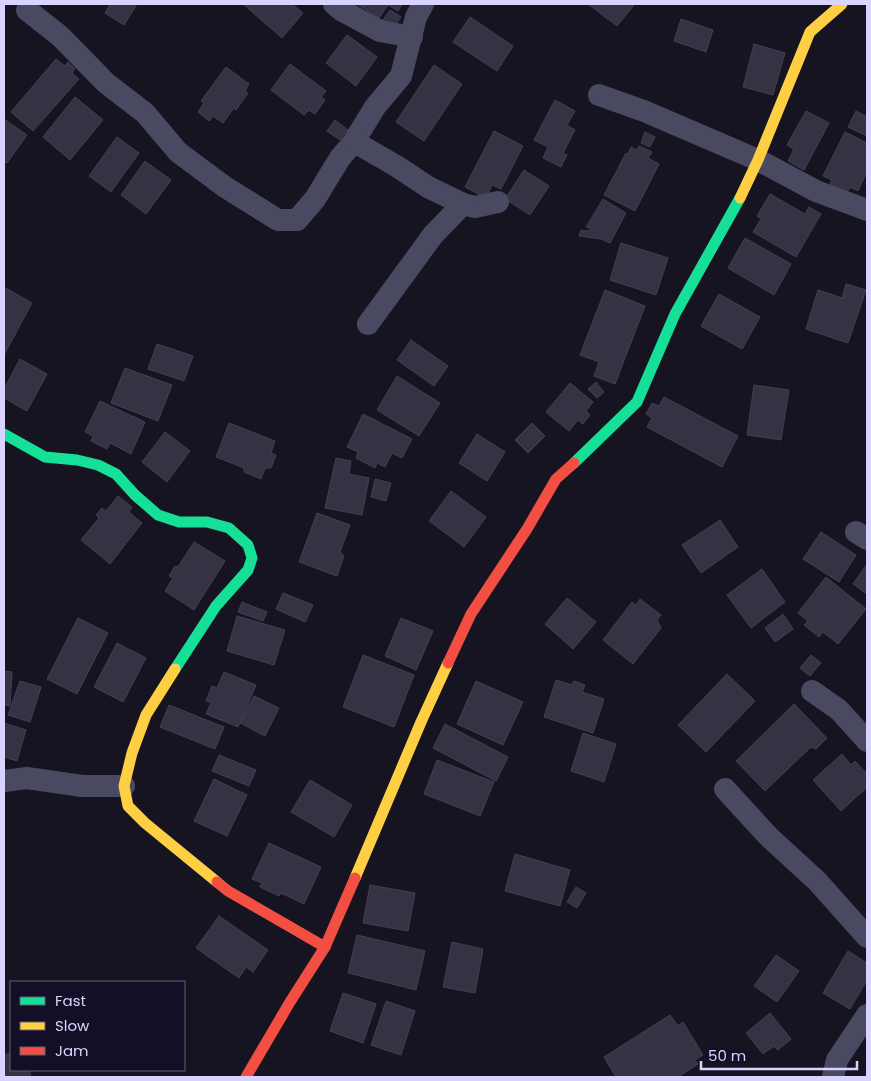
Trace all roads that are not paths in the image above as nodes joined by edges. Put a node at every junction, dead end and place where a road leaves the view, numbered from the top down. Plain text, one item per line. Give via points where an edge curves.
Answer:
1 (334, 4) edge
2 (423, 4) edge
3 (842, 4) edge
4 (27, 10) dead end
5 (412, 38) junction
6 (599, 95) dead end
7 (353, 143) junction
8 (758, 160) junction
9 (498, 202) dead end
10 (463, 204) junction
11 (867, 210) edge
12 (368, 324) dead end
13 (4, 434) edge
14 (812, 691) dead end
15 (867, 741) edge
16 (4, 781) edge
17 (124, 786) junction
18 (725, 790) dead end
19 (867, 937) edge
20 (324, 947) junction
21 (867, 1015) edge
22 (246, 1077) edge
23 (833, 1077) edge

1 - 5 street via 380,31
2 - 5 street via 416,17
3 - 8 street via 810,32
4 - 7 street via 144,112 178,152 225,188 278,220 297,220
5 - 7 street via 401,76 375,107
6 - 8 street
7 - 10 street via 360,144 428,187
8 - 11 street via 816,191
8 - 20 street via 674,314 637,402 556,479 471,614
9 - 10 street via 476,207
10 - 12 street via 433,234
13 - 17 street via 45,457 98,465 116,474 158,515 179,522 207,522 229,528 248,545 252,558 248,570 216,606 146,715
14 - 15 street via 839,710
16 - 17 street via 27,778 82,786
17 - 20 street via 128,806 228,891
18 - 19 street
20 - 22 street
21 - 23 street via 837,1060

